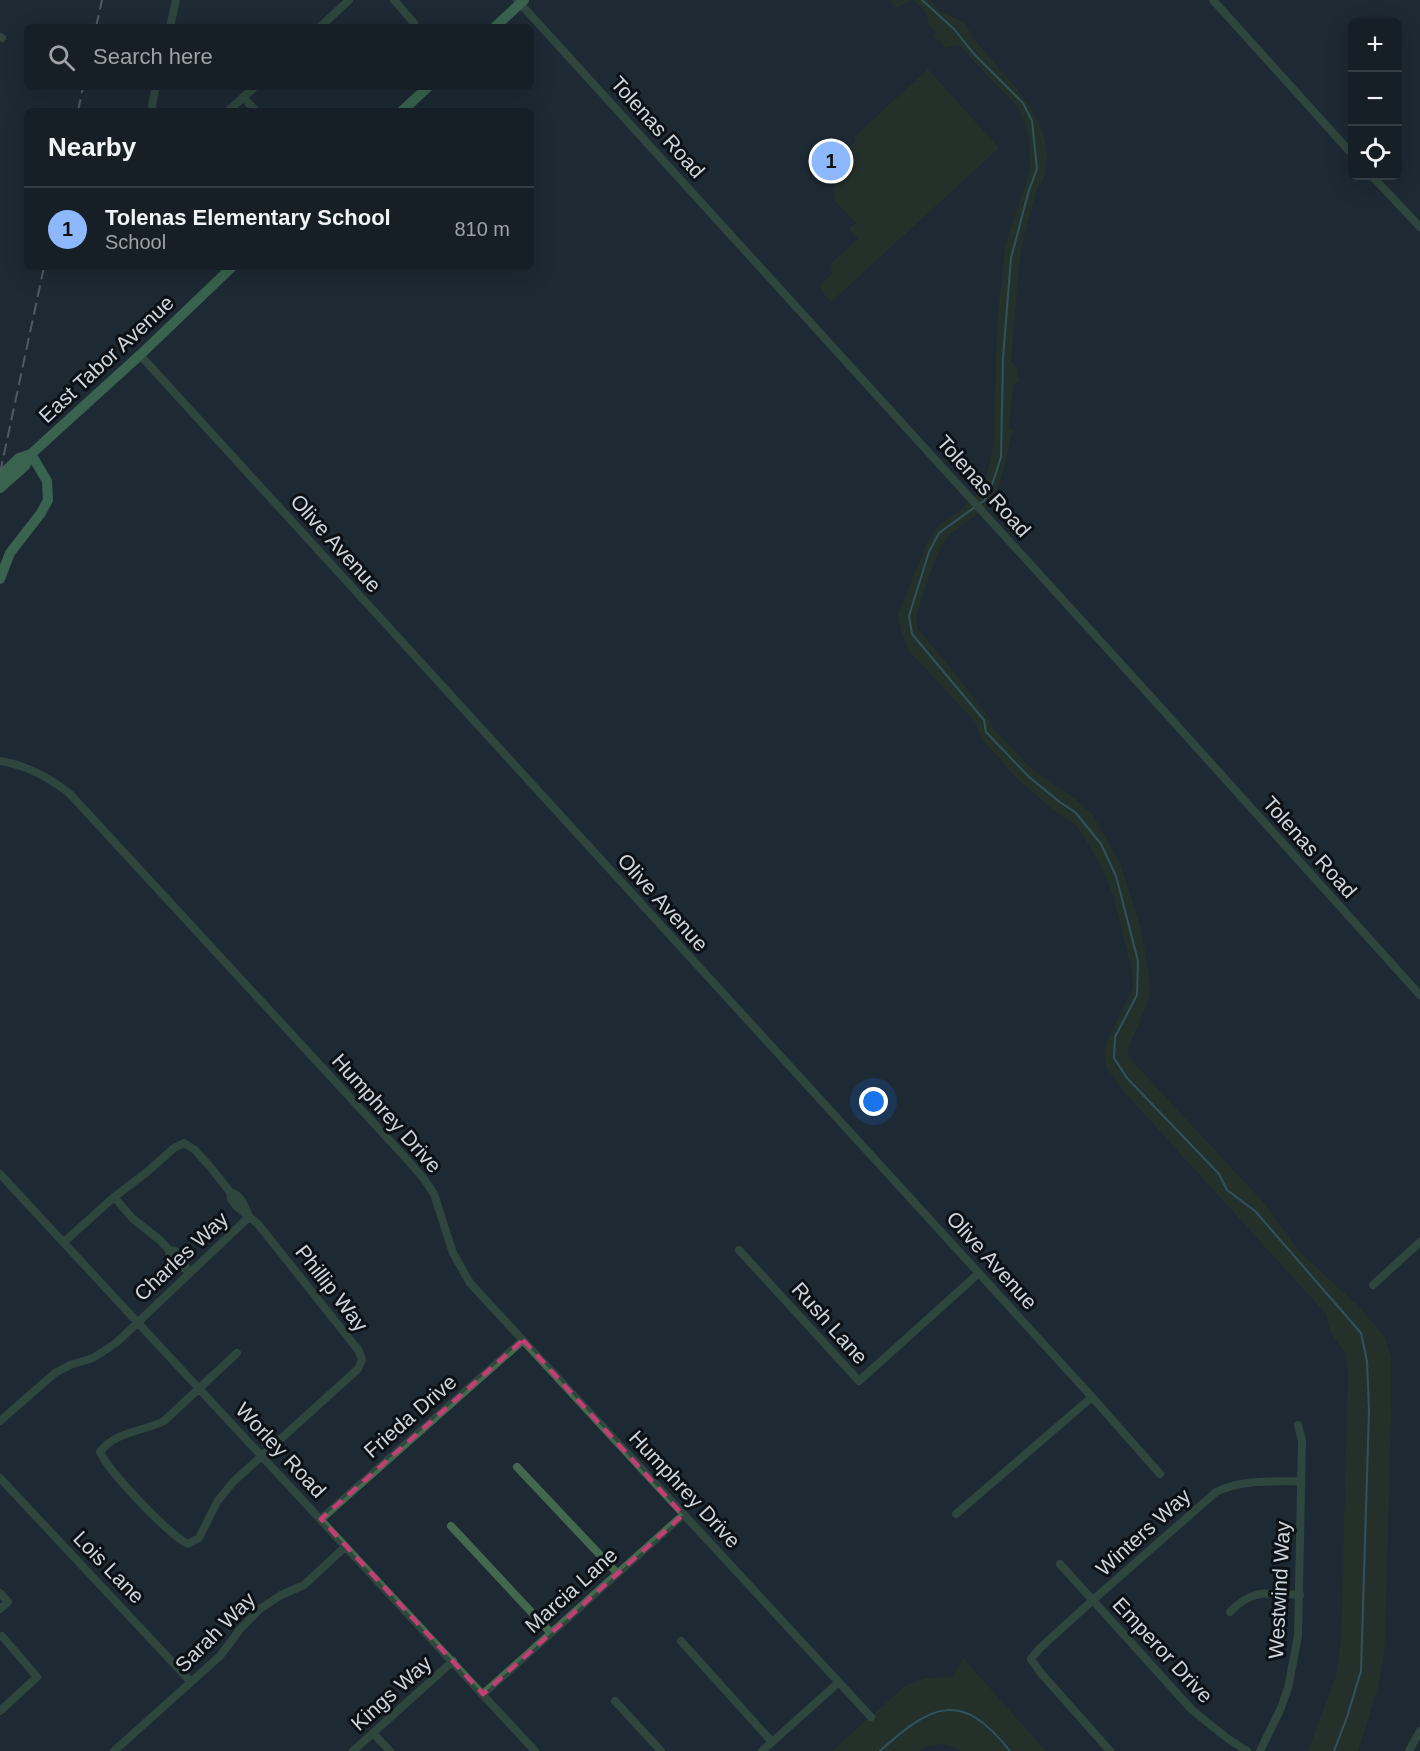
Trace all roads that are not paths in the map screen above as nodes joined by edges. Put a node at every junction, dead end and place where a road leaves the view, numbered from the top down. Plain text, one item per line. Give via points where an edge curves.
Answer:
1 (176, 0) edge
2 (349, 0) edge
3 (394, 0) edge
4 (1213, 0) edge
5 (520, 1) edge
6 (414, 22) dead end
7 (171, 24) edge
8 (323, 24) edge
9 (498, 24) edge
10 (155, 90) edge
11 (252, 90) edge
12 (425, 90) edge
13 (243, 98) junction
14 (152, 108) edge
15 (231, 108) edge
16 (253, 108) edge
17 (405, 108) edge
18 (1348, 148) edge
19 (1376, 180) edge
20 (1420, 227) edge
21 (229, 270) edge
22 (140, 355) junction
23 (31, 454) junction
24 (0, 476) edge
25 (0, 488) edge
26 (0, 579) edge
27 (0, 761) edge
28 (1420, 995) edge
29 (0, 1174) edge
30 (114, 1197) junction
31 (249, 1217) junction
32 (64, 1242) junction
33 (1420, 1242) edge
34 (740, 1250) dead end
35 (190, 1272) junction
36 (979, 1273) junction
37 (1373, 1285) dead end
38 (136, 1322) junction
39 (523, 1340) junction
40 (237, 1353) dead end
41 (199, 1389) junction
42 (1092, 1397) junction
43 (0, 1421) edge
44 (1298, 1425) dead end
45 (261, 1455) junction
46 (517, 1467) dead end
47 (1160, 1474) dead end
48 (0, 1478) edge
49 (1301, 1481) junction
50 (956, 1514) dead end
51 (683, 1515) junction
52 (321, 1519) junction
53 (451, 1527) dead end
54 (345, 1546) junction
55 (1060, 1564) dead end
56 (617, 1573) junction
57 (0, 1593) edge
58 (1300, 1595) junction
59 (1092, 1600) junction
60 (0, 1609) edge
61 (1230, 1611) dead end
62 (550, 1632) junction
63 (2, 1636) dead end
64 (681, 1641) dead end
65 (453, 1661) junction
66 (191, 1682) junction
67 (839, 1682) junction
68 (483, 1694) junction
69 (615, 1701) dead end
70 (0, 1710) edge
71 (871, 1717) dead end
72 (1420, 1731) edge
73 (373, 1733) junction
74 (772, 1742) junction
75 (1410, 1750) edge
76 (114, 1751) edge
77 (353, 1751) edge
78 (390, 1751) edge
79 (536, 1751) edge
80 (661, 1751) edge
81 (762, 1751) edge
82 (1110, 1751) edge
83 (1247, 1751) edge
84 (1260, 1751) edge

1 - 7 street
2 - 8 street
3 - 6 street
4 - 18 street
5 - 9 main road
5 - 28 street, Tolenas Road
10 - 14 street
11 - 13 street
12 - 17 main road
13 - 15 street
13 - 16 street
19 - 20 street
21 - 22 main road, East Tabor Avenue
22 - 23 main road, East Tabor Avenue
22 - 36 street, Olive Avenue
23 - 24 main road, East Tabor Avenue via 20,458
23 - 25 main road, East Tabor Avenue via 25,466
23 - 26 main road via 48,481 48,500 10,553
27 - 39 street, Humphrey Drive via 35,772 70,794 404,1156 434,1194 453,1253 470,1283
29 - 32 street, Worley Road
30 - 31 street, Phillip Way via 184,1143 195,1150
30 - 32 street, Phillip Way
30 - 35 street via 169,1250 175,1263
31 - 35 street, Charles Way
31 - 45 street, Phillip Way via 338,1324 362,1360 358,1369
32 - 38 street, Worley Road
33 - 37 street
34 - 36 street, Rush Lane via 859,1381
35 - 38 street, Charles Way
36 - 42 street, Olive Avenue
38 - 41 street, Worley Road
38 - 43 street via 116,1343 93,1358 55,1373
39 - 51 street, Humphrey Drive
39 - 52 street, Frieda Drive
40 - 41 street
41 - 45 street, Worley Road
41 - 45 street via 164,1421 106,1444 100,1452 105,1463 177,1539 188,1544 199,1538 217,1502
42 - 47 street, Olive Avenue
42 - 50 street
44 - 49 street, Westwind Way via 1302,1440
45 - 52 street, Worley Road
46 - 56 street
48 - 66 street, Lois Lane
49 - 58 street, Westwind Way
49 - 59 street, Winters Way via 1244,1483 1216,1492
51 - 56 street, Marcia Lane
51 - 67 street, Humphrey Drive
52 - 54 street, Worley Road
53 - 62 street
54 - 65 street, Worley Road
54 - 66 street, Sarah Way via 304,1585 260,1609 220,1656
55 - 59 street, Emperor Drive
56 - 62 street, Marcia Lane
57 - 60 street via 8,1602
58 - 61 street via 1251,1595
58 - 84 street, Westwind Way via 1294,1667 1281,1708
59 - 82 street, Winters Way via 1031,1659
59 - 83 street, Emperor Drive via 1192,1710
62 - 68 street, Marcia Lane
63 - 70 street via 37,1677
64 - 74 street
65 - 68 street, Worley Road
65 - 73 street, Kings Way
66 - 76 street, Sarah Way
67 - 71 street, Humphrey Drive
67 - 74 street
68 - 79 street, Worley Road
69 - 80 street
72 - 75 street
73 - 77 street, Kings Way
73 - 78 street
74 - 81 street

